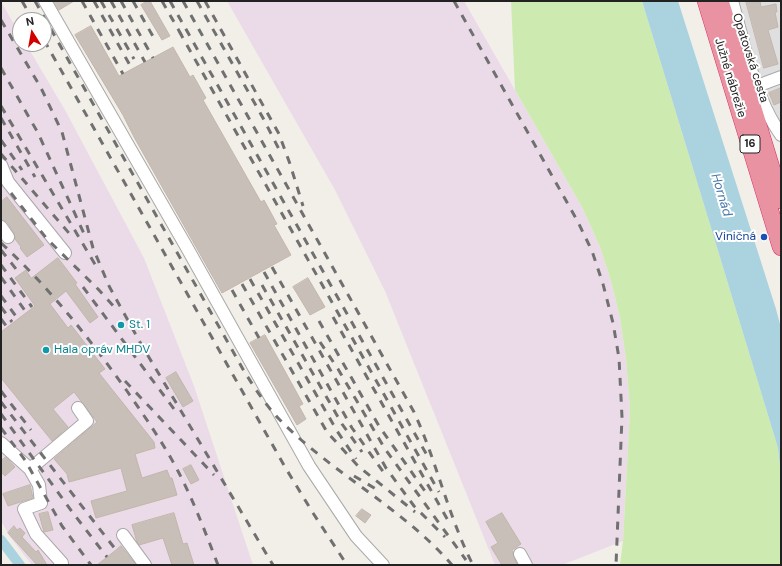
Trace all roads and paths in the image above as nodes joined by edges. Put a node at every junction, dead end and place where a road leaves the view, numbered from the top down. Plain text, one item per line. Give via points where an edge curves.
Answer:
1 (45, 1) edge
2 (706, 1) edge
3 (720, 1) edge
4 (732, 1) edge
5 (781, 77) edge
6 (757, 86) junction
7 (781, 135) edge
8 (1, 165) edge
9 (781, 200) edge
10 (1, 227) edge
11 (8, 237) dead end
12 (781, 247) edge
13 (65, 253) dead end
14 (78, 408) dead end
15 (1, 443) edge
16 (30, 468) junction
17 (123, 536) dead end
18 (520, 554) dead end
19 (60, 565) edge
20 (145, 565) edge
21 (383, 565) edge
22 (526, 565) edge

1 - 21 street via 309,466 356,536
2 - 12 highway, Južné nábrežie / 16
3 - 9 highway, Južné nábrežie / 16
4 - 6 street, Opatovská cesta
5 - 6 street
6 - 7 street, Opatovská cesta via 766,110
8 - 13 street via 8,182
10 - 11 street
14 - 16 street via 86,421
15 - 16 street
16 - 19 street via 39,485 41,503 24,509 36,534 62,563
17 - 20 street
18 - 22 street

